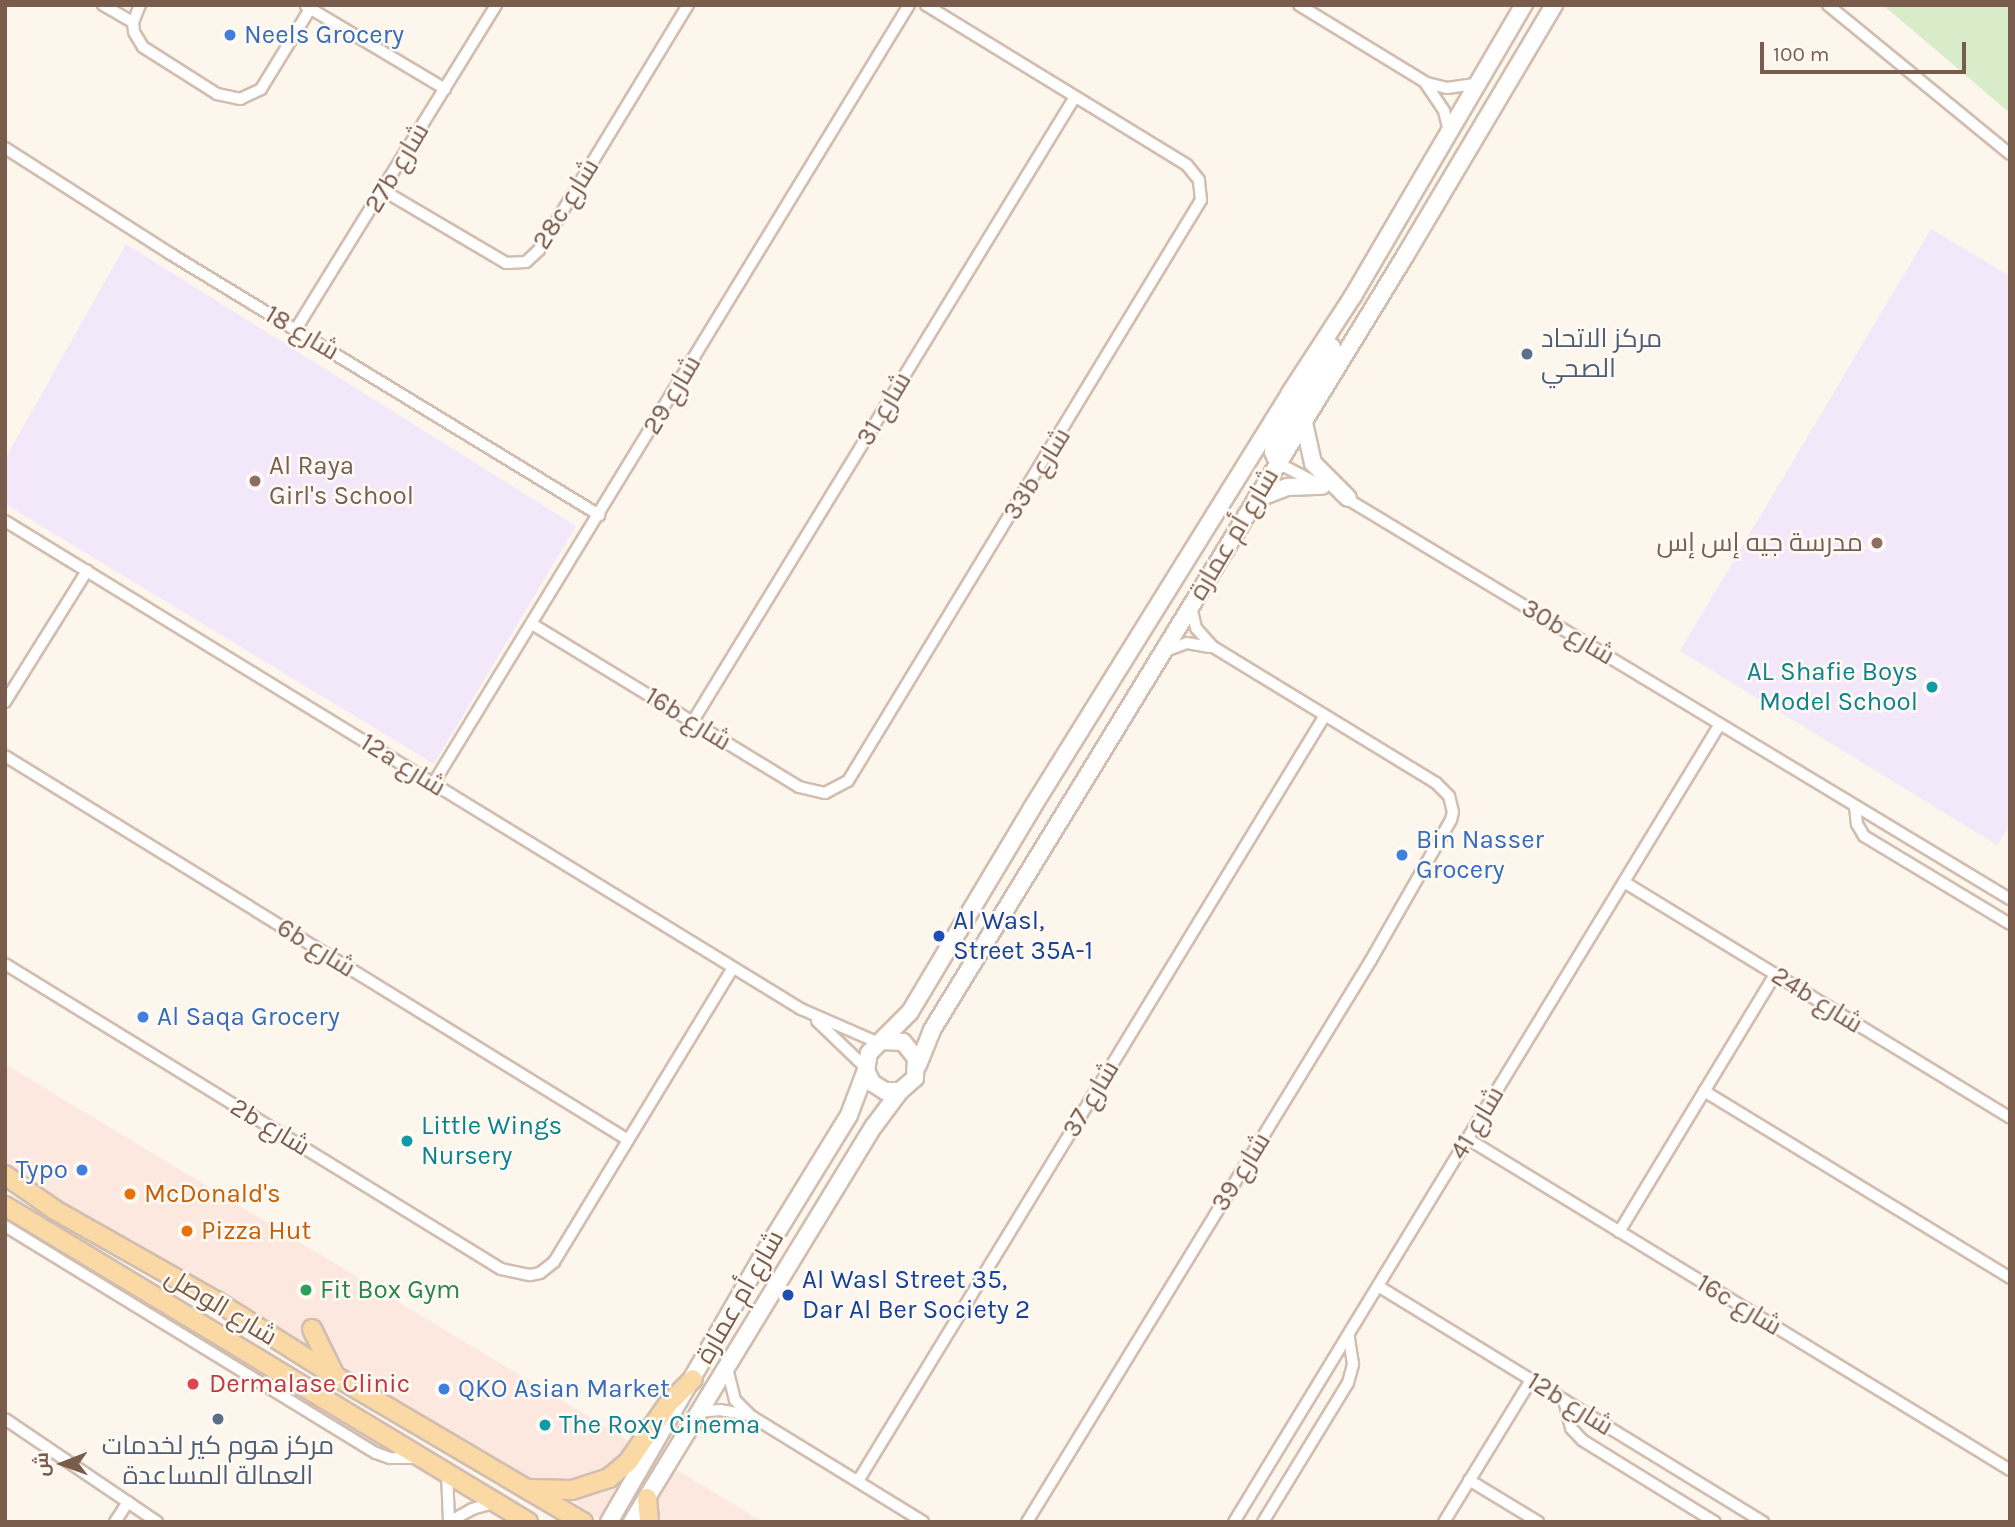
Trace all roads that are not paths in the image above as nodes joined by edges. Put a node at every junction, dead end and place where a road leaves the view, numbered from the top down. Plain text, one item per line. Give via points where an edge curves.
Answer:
1 (103, 5) edge
2 (140, 5) edge
3 (496, 5) edge
4 (688, 5) edge
5 (909, 5) edge
6 (926, 5) edge
7 (1299, 5) edge
8 (1524, 5) edge
9 (1554, 5) edge
10 (1828, 5) edge
11 (307, 7) edge
12 (133, 22) junction
13 (1418, 78) junction
14 (1477, 83) junction
15 (445, 89) junction
16 (1075, 97) junction
17 (1449, 131) junction
18 (5, 148) edge
19 (2010, 154) edge
20 (384, 191) junction
21 (1353, 296) junction
22 (296, 329) junction
23 (1304, 423) junction
24 (1278, 463) junction
25 (1322, 486) junction
26 (1348, 498) junction
27 (1256, 499) junction
28 (599, 515) junction
29 (5, 521) edge
30 (87, 571) junction
31 (1191, 606) junction
32 (532, 624) junction
33 (1213, 648) junction
34 (1161, 653) junction
35 (5, 702) edge
36 (1324, 717) junction
37 (693, 721) junction
38 (1720, 724) junction
39 (5, 756) edge
40 (848, 781) joint
41 (433, 784) junction
42 (1855, 806) junction
43 (1624, 882) junction
44 (2008, 894) edge
45 (2010, 924) edge
46 (5, 964) edge
47 (733, 968) junction
48 (1774, 974) junction
49 (801, 1009) junction
50 (880, 1042) junction
51 (918, 1065) junction
52 (865, 1068) junction
53 (900, 1091) junction
54 (1704, 1091) junction
55 (2010, 1118) edge
56 (1468, 1139) junction
57 (628, 1140) junction
58 (5, 1175) edge
59 (5, 1187) edge
60 (5, 1206) edge
61 (55, 1210) junction
62 (5, 1226) edge
63 (1619, 1231) junction
64 (2010, 1278) edge
65 (1378, 1286) junction
66 (312, 1329) dead end
67 (1348, 1334) junction
68 (727, 1368) junction
69 (335, 1376) junction
70 (693, 1379) junction
71 (1531, 1380) junction
72 (1564, 1400) junction
73 (698, 1412) junction
74 (751, 1416) junction
75 (5, 1419) edge
76 (423, 1457) junction
77 (446, 1470) junction
78 (2009, 1470) edge
79 (1469, 1480) junction
80 (858, 1481) junction
81 (521, 1488) junction
82 (647, 1498) junction
83 (128, 1502) junction
84 (497, 1502) junction
85 (449, 1521) edge
86 (115, 1522) edge
87 (157, 1522) edge
88 (528, 1522) edge
89 (583, 1522) edge
90 (610, 1522) edge
91 (632, 1522) edge
92 (649, 1522) edge
93 (923, 1522) edge
94 (1027, 1522) edge
95 (1234, 1522) edge
96 (1263, 1522) edge
97 (1444, 1522) edge
98 (1538, 1522) edge
99 (1715, 1522) edge
100 (1763, 1522) edge

1 - 12 street
2 - 12 street
3 - 15 street, 27b شارع
4 - 20 street, 28c شارع via 539,250 526,262 506,263
5 - 28 street, شارع 29
6 - 16 street
7 - 13 street
8 - 14 street, شارع أم عمارة
9 - 23 street, شارع أم عمارة
10 - 19 street
11 - 12 street via 261,89 240,100 217,94 144,47
11 - 15 street
13 - 14 street via 1447,88
13 - 17 street via 1439,101
14 - 17 street, شارع أم عمارة
15 - 20 street, 27b شارع
16 - 37 street, شارع 31
16 - 40 street, 33b شارع via 1187,165 1202,190 1198,210
17 - 21 street, شارع أم عمارة
18 - 22 street, شارع 18
20 - 22 street, 27b شارع
21 - 24 street via 1336,342 1275,441
21 - 50 street, شارع أم عمارة via 1045,787 910,1012
22 - 28 street, شارع 18
23 - 24 street, شارع أم عمارة
23 - 26 street via 1313,463
24 - 25 street, 30b شارع
24 - 27 street, شارع أم عمارة
25 - 26 street, 30b شارع
25 - 27 street via 1289,487
26 - 38 street, 30b شارع
27 - 31 street, شارع أم عمارة
28 - 32 street, شارع 29
29 - 30 street, 12a شارع
30 - 35 street
30 - 41 street, 12a شارع
31 - 33 street via 1196,628
31 - 34 street, شارع أم عمارة
32 - 37 street, 16b شارع
32 - 41 street, شارع 29
33 - 34 street via 1187,643
33 - 36 street
34 - 51 street, شارع أم عمارة via 932,1030
36 - 80 street, شارع 37
36 - 94 street, شارع 39 via 1444,789 1452,804 1451,820 1364,972
37 - 40 street, 16b شارع via 811,792 837,789
38 - 42 street, 30b شارع
38 - 43 street, شارع 41
39 - 57 street, 6b شارع
41 - 47 street, 12a شارع
42 - 44 street, 30b شارع
42 - 45 street via 1864,836
43 - 48 street, 24b شارع
43 - 56 street, شارع 41
46 - 57 street, 2b شارع via 500,1269 520,1275 540,1273 554,1262
47 - 49 street, 12a شارع
47 - 57 street
48 - 54 street
48 - 55 street, 24b شارع
49 - 50 street, 12a شارع
49 - 52 street, 12a شارع
50 - 51 street via 903,1042
50 - 52 street via 869,1053
51 - 53 street via 911,1084
52 - 53 street via 878,1088
52 - 70 street, شارع أم عمارة via 849,1115 762,1255
53 - 68 street, شارع أم عمارة via 874,1126
54 - 63 street
54 - 64 street
56 - 63 street, 16c شارع
56 - 65 street, شارع 41
58 - 61 main road, شارع الوصل
59 - 61 main road
60 - 76 main road, شارع الوصل
61 - 69 main road, شارع الوصل via 216,1301
62 - 76 street, شارع الوصل via 376,1453 390,1458
63 - 78 street, 16c شارع
65 - 67 street, شارع 41
65 - 71 street, 12b شارع
66 - 69 main road
67 - 95 street, شارع 41
67 - 96 street via 1351,1377
68 - 73 street, شارع أم عمارة
68 - 74 street via 735,1400
69 - 81 main road, شارع الوصل
70 - 81 main road via 668,1404 628,1462 609,1478 572,1490
70 - 90 street, شارع أم عمارة
71 - 72 street, 12b شارع
71 - 79 street
72 - 99 street via 1572,1428 1583,1440
72 - 100 street, 12b شارع
73 - 74 street via 730,1410
73 - 82 street, شارع أم عمارة
74 - 80 street
75 - 83 street
76 - 77 main road, شارع الوصل
77 - 84 main road, شارع الوصل
77 - 85 street
79 - 97 street
79 - 98 street
80 - 93 street
81 - 89 main road, شارع الوصل
82 - 91 street, شارع أم عمارة
82 - 92 main road
83 - 86 street
83 - 87 street
84 - 85 street via 472,1508
84 - 88 main road, شارع الوصل

